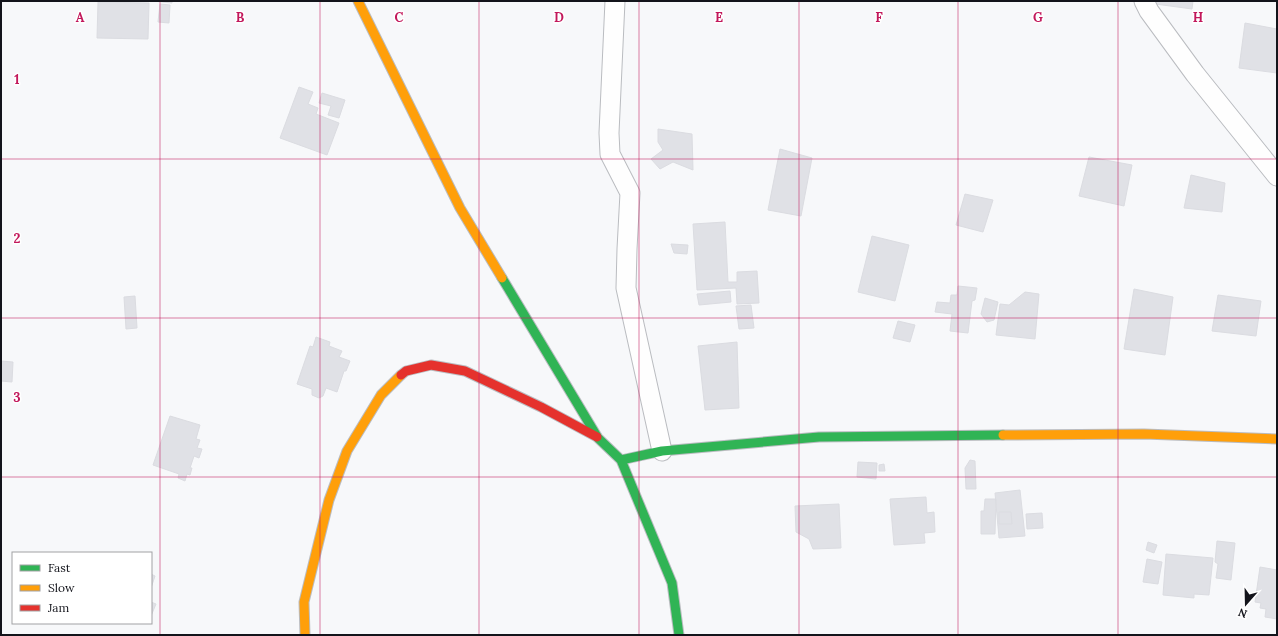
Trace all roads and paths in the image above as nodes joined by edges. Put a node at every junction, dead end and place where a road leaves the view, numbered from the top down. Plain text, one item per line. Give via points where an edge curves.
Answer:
1 (358, 1) edge
2 (615, 1) edge
3 (1144, 1) edge
4 (1277, 176) edge
5 (598, 438) junction
6 (1277, 439) edge
7 (662, 452) junction
8 (621, 460) junction
9 (305, 635) edge
10 (679, 635) edge

1 - 5 street via 460,208
2 - 7 street via 610,154 630,193 626,288
3 - 4 street via 1195,74
5 - 8 street
5 - 9 street via 541,407 465,371 431,365 406,371 381,395 347,451 328,500 304,602
6 - 7 street via 1144,434 819,437
7 - 8 street
8 - 10 street via 672,583

